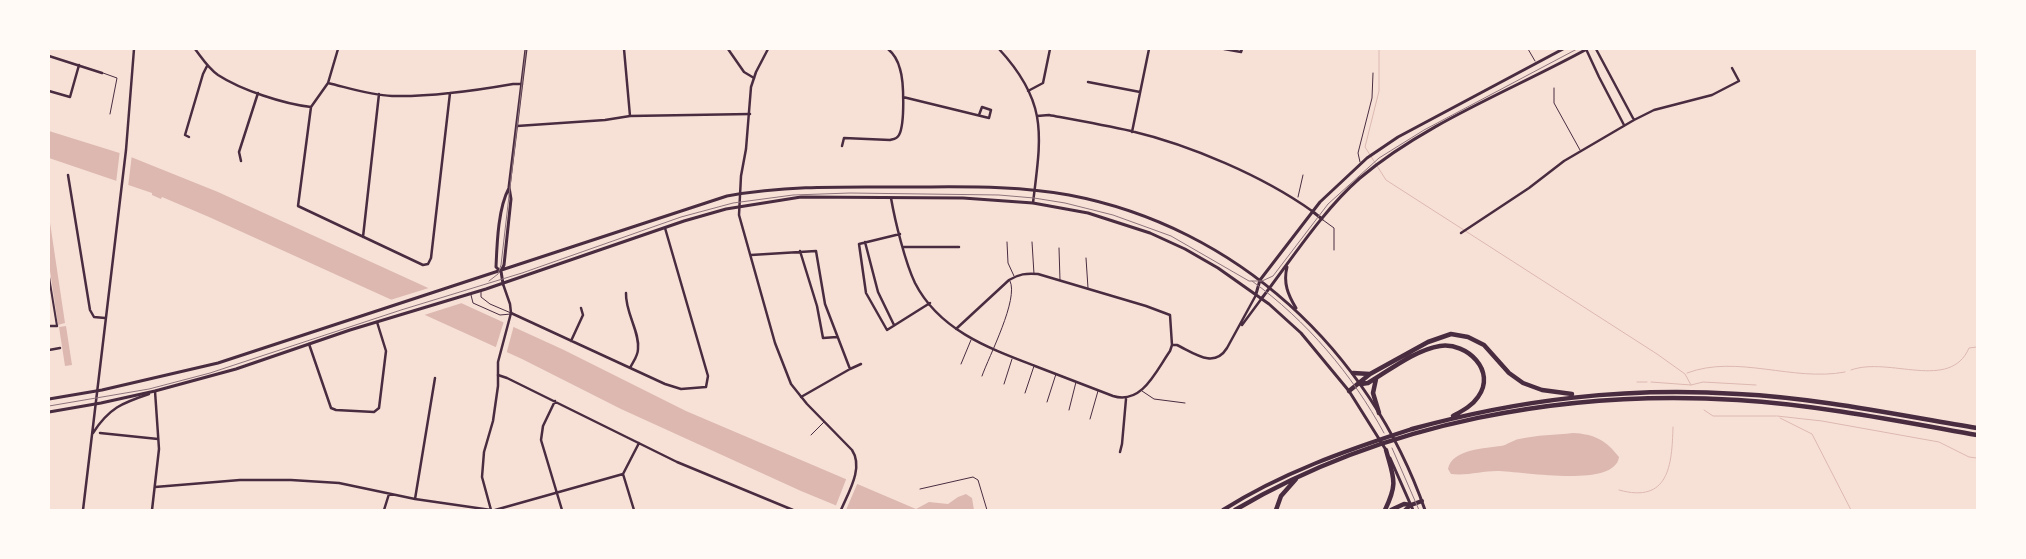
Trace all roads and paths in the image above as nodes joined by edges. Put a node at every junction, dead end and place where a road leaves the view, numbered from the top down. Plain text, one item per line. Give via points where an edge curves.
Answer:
1 (134, 49) edge
2 (194, 49) edge
3 (338, 49) edge
4 (526, 49) edge
5 (624, 49) edge
6 (728, 49) edge
7 (768, 49) edge
8 (888, 49) edge
9 (999, 49) edge
10 (1050, 49) edge
11 (1149, 49) edge
12 (1224, 49) edge
13 (1242, 49) edge
14 (1528, 49) edge
15 (1563, 49) edge
16 (1586, 49) edge
17 (1596, 49) edge
18 (49, 56) edge
19 (1536, 63) junction
20 (79, 65) junction
21 (207, 66) junction
22 (1732, 68) dead end
23 (1373, 72) dead end
24 (102, 73) joint
25 (754, 78) junction
26 (1088, 82) dead end
27 (328, 83) junction
28 (522, 84) junction
29 (1554, 88) dead end
30 (1028, 90) junction
31 (49, 91) edge
32 (1140, 92) junction
33 (258, 93) junction
34 (450, 93) junction
35 (379, 94) junction
36 (903, 97) junction
37 (311, 107) junction
38 (110, 114) dead end
39 (750, 114) junction
40 (980, 115) junction
41 (630, 116) junction
42 (1037, 116) junction
43 (1634, 120) junction
44 (1624, 125) junction
45 (517, 126) junction
46 (1132, 132) junction
47 (189, 137) dead end
48 (842, 146) dead end
49 (1581, 151) junction
50 (240, 161) dead end
51 (1361, 163) junction
52 (68, 175) dead end
53 (1303, 175) dead end
54 (509, 187) junction
55 (1035, 190) junction
56 (740, 194) junction
57 (1298, 197) dead end
58 (891, 198) junction
59 (1033, 203) junction
60 (739, 206) junction
61 (1312, 211) junction
62 (1322, 219) junction
63 (665, 228) junction
64 (1461, 233) dead end
65 (900, 234) junction
66 (363, 237) junction
67 (865, 242) junction
68 (1007, 242) dead end
69 (1032, 242) dead end
70 (904, 246) junction
71 (959, 247) dead end
72 (1059, 248) dead end
73 (1334, 250) dead end
74 (800, 252) junction
75 (751, 255) junction
76 (1086, 258) dead end
77 (1287, 266) junction
78 (500, 271) junction
79 (1034, 274) junction
80 (49, 276) edge
81 (1014, 277) junction
82 (1009, 280) junction
83 (1060, 280) junction
84 (1260, 280) junction
85 (503, 284) junction
86 (1088, 288) junction
87 (1270, 288) junction
88 (482, 290) junction
89 (626, 293) dead end
90 (471, 294) junction
91 (1256, 294) junction
92 (1262, 298) junction
93 (930, 303) junction
94 (582, 308) dead end
95 (511, 313) junction
96 (1298, 313) junction
97 (106, 318) junction
98 (377, 322) junction
99 (894, 325) junction
100 (49, 326) edge
101 (57, 326) joint
102 (1239, 328) junction
103 (956, 329) junction
104 (837, 337) junction
105 (971, 340) junction
106 (571, 341) junction
107 (309, 344) junction
108 (1172, 344) junction
109 (60, 348) dead end
110 (49, 350) edge
111 (992, 350) junction
112 (1012, 358) junction
113 (861, 364) dead end
114 (961, 364) dead end
115 (1034, 366) junction
116 (630, 368) junction
117 (850, 369) junction
118 (1353, 373) junction
119 (1056, 374) junction
120 (1370, 374) junction
121 (498, 375) junction
122 (982, 376) dead end
123 (435, 378) dead end
124 (1376, 379) junction
125 (1076, 382) junction
126 (1004, 384) dead end
127 (1361, 384) junction
128 (1098, 390) junction
129 (155, 391) junction
130 (1141, 391) junction
131 (1349, 391) junction
132 (97, 392) junction
133 (1025, 393) dead end
134 (1583, 396) junction
135 (800, 397) junction
136 (49, 399) edge
137 (1126, 399) junction
138 (555, 401) junction
139 (1047, 402) dead end
140 (1185, 403) dead end
141 (95, 404) junction
142 (1069, 410) dead end
143 (49, 412) edge
144 (1379, 413) junction
145 (1090, 419) dead end
146 (1448, 419) junction
147 (824, 422) junction
148 (1977, 428) edge
149 (1412, 429) joint
150 (100, 433) dead end
151 (1977, 434) edge
152 (92, 435) junction
153 (811, 435) dead end
154 (158, 440) junction
155 (639, 443) junction
156 (1386, 450) junction
157 (1120, 452) dead end
158 (623, 474) junction
159 (1299, 477) junction
160 (155, 487) junction
161 (920, 489) dead end
162 (556, 492) junction
163 (389, 494) junction
164 (415, 499) junction
165 (1422, 501) junction
166 (1412, 508) edge
167 (83, 510) edge
168 (152, 510) edge
169 (384, 510) edge
170 (491, 510) edge
171 (495, 510) edge
172 (562, 510) edge
173 (634, 510) edge
174 (793, 510) edge
175 (841, 510) edge
176 (987, 510) edge
177 (1223, 510) edge
178 (1234, 510) edge
179 (1276, 510) edge
180 (1385, 510) edge
181 (1391, 510) edge
182 (1405, 510) edge
183 (1425, 510) edge

1 - 97 street
2 - 21 street
3 - 27 street
4 - 28 main road
5 - 41 street
6 - 25 street via 744,72
7 - 25 street
8 - 36 street via 900,67
9 - 30 street via 1019,72
10 - 30 street via 1043,83
11 - 32 street
12 - 13 street via 1241,52
14 - 19 lane
15 - 19 main road
16 - 44 street
16 - 62 main road via 1406,145 1373,168
17 - 43 street
18 - 20 street
19 - 51 main road via 1398,136
20 - 24 street
20 - 31 street via 70,97
21 - 33 street via 219,76
21 - 47 street via 185,135
22 - 43 street via 1739,81 1712,96 1654,110
23 - 51 lane via 1372,98 1358,153
24 - 38 lane via 117,78
25 - 39 street
26 - 32 street
27 - 35 street
27 - 37 street
28 - 34 street
28 - 45 main road
29 - 49 lane via 1554,103
30 - 42 street
32 - 46 street
33 - 37 street
33 - 50 street via 239,152
34 - 35 street
34 - 66 street via 428,264 420,264
35 - 66 street
36 - 40 street
36 - 48 street via 902,127 896,139 844,138
37 - 66 street via 298,206
39 - 41 street
39 - 56 street
40 - 40 street via 989,118 991,110 982,107
41 - 45 street
42 - 46 street via 1049,114
42 - 55 street via 1040,140
43 - 44 street
44 - 49 street
45 - 54 main road
46 - 61 street via 1168,142 1230,167 1266,183
49 - 64 street
51 - 61 main road
52 - 97 street via 90,310 94,317
53 - 57 lane
54 - 78 main road via 511,199 504,265
54 - 78 main road via 504,198 497,250 496,267
55 - 56 main road via 813,186
55 - 59 street
55 - 84 main road via 1106,204 1155,221 1211,247
56 - 60 street
56 - 78 main road
58 - 59 main road
58 - 60 main road via 801,197
58 - 65 street
59 - 91 main road via 1088,213 1150,233 1179,246
60 - 63 main road
60 - 75 street
61 - 62 main road
61 - 84 main road
62 - 73 lane via 1334,228
62 - 77 main road
63 - 85 main road
63 - 116 street via 708,376 706,388 675,388
65 - 67 street
65 - 70 street
67 - 99 street via 878,292
67 - 99 street via 859,244 866,293 887,330
68 - 81 lane via 1008,263
69 - 79 lane
70 - 71 street
70 - 93 street via 916,284
72 - 83 lane
74 - 75 street
74 - 104 street via 824,338
74 - 104 street via 816,251 824,304
75 - 135 street via 785,371
76 - 86 lane
77 - 87 main road
77 - 96 main road via 1286,289
78 - 85 main road
78 - 132 main road via 218,363
79 - 81 street
79 - 83 street
80 - 101 street
81 - 82 street
82 - 103 street
82 - 111 lane via 1012,286 1010,307
83 - 86 street
84 - 87 main road
84 - 91 main road
85 - 88 main road
85 - 95 street
86 - 108 street via 1170,314
87 - 92 main road
87 - 96 main road
88 - 90 main road
88 - 95 lane via 485,301
89 - 116 street via 638,344
90 - 95 lane via 473,303 500,315
90 - 98 main road
91 - 92 main road
91 - 102 street
92 - 102 street
92 - 131 main road via 1301,333
93 - 99 street
93 - 103 street
94 - 106 street via 583,315
95 - 106 street
95 - 121 street
96 - 118 main road
97 - 132 street
98 - 107 main road
98 - 107 street via 386,351 378,408 374,412 331,408
100 - 101 street
102 - 108 street via 1224,354 1216,359
103 - 105 street
104 - 117 street
105 - 111 street
105 - 114 lane
106 - 116 street
107 - 129 main road via 236,369
108 - 130 street
109 - 110 street
111 - 112 street
111 - 122 lane
112 - 115 street
112 - 126 lane
113 - 117 street
115 - 119 street
115 - 133 lane
117 - 135 street
118 - 120 highway
118 - 127 main road
119 - 125 street
119 - 139 lane
120 - 127 highway
120 - 134 highway via 1433,339 1451,334 1468,337 1484,345 1523,383 1552,393
121 - 138 street
121 - 170 street via 482,476
123 - 164 street
124 - 127 highway
124 - 144 highway via 1373,393
124 - 146 highway via 1432,348 1452,346 1467,351 1482,369 1482,387 1478,398
125 - 128 street
125 - 142 lane
127 - 131 highway
127 - 144 main road
128 - 137 street
128 - 145 lane
129 - 141 main road
129 - 152 street via 115,407 103,417
129 - 154 street
130 - 137 street
130 - 140 lane via 1154,399
131 - 156 main road
132 - 136 main road
132 - 141 street
134 - 146 highway via 1513,405
134 - 148 highway via 1658,391 1739,394
135 - 147 street
137 - 157 street
138 - 155 street
138 - 162 street via 543,426 541,440
141 - 143 main road
141 - 152 street
144 - 165 main road via 1403,456
146 - 149 highway
147 - 153 lane
147 - 175 street via 854,454 857,465
149 - 177 highway via 1290,474
150 - 154 street
151 - 159 highway via 1790,405 1643,398 1514,411 1415,434
152 - 167 street
154 - 160 street
155 - 158 street
155 - 174 street
156 - 166 main road
156 - 180 highway via 1395,487
158 - 162 street
158 - 173 street
159 - 178 highway
159 - 179 highway via 1284,491
160 - 163 street via 240,480 291,480 350,484
160 - 168 street
161 - 176 lane via 973,477 978,480
162 - 171 street
162 - 172 street
163 - 164 street
163 - 169 street
164 - 170 street
165 - 166 highway
165 - 183 main road
166 - 181 highway via 1404,504
166 - 182 highway

